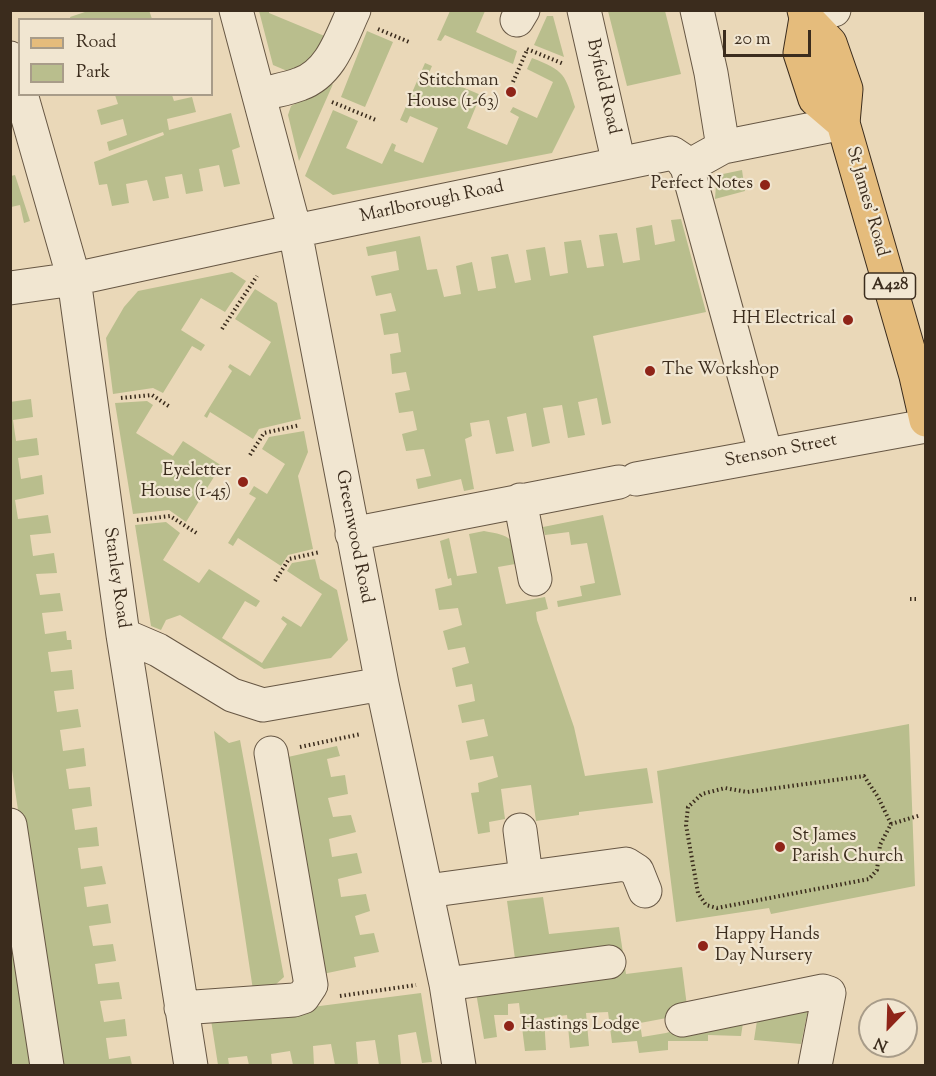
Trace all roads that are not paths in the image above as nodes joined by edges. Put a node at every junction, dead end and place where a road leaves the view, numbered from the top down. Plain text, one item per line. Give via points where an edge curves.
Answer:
1 (236, 10) edge
2 (584, 10) edge
3 (697, 10) edge
4 (815, 13) edge
5 (363, 18) edge
6 (10, 58) edge
7 (259, 95) junction
8 (19, 103) edge
9 (843, 123) junction
10 (723, 147) junction
11 (619, 164) junction
12 (687, 167) junction
13 (295, 231) junction
14 (74, 279) junction
15 (10, 288) edge
16 (921, 375) edge
17 (926, 420) edge
18 (926, 426) edge
19 (766, 455) junction
20 (520, 501) junction
21 (352, 534) junction
22 (535, 579) dead end
23 (123, 634) junction
24 (382, 684) junction
25 (271, 753) road end
26 (10, 825) edge
27 (520, 830) dead end
28 (526, 876) junction
29 (426, 891) junction
30 (645, 891) dead end
31 (609, 962) dead end
32 (436, 984) junction
33 (182, 1008) junction
34 (682, 1020) dead end
35 (47, 1065) edge
36 (191, 1065) edge
37 (459, 1065) edge
38 (815, 1065) edge

1 - 7 street, Greenwood Road
2 - 11 street, Byfield Road
3 - 10 street
4 - 9 main road, St James' Road via 800,53 815,99
5 - 7 street via 320,74 301,84
6 - 8 street, Stanley Road
7 - 13 street, Greenwood Road
8 - 14 street, Stanley Road
9 - 10 street
9 - 16 main road, St James' Road / A428
10 - 12 street
11 - 12 street, Marlborough Road via 672,153
11 - 13 street, Marlborough Road
12 - 19 street
13 - 14 street, Marlborough Road
13 - 21 street, Greenwood Road
14 - 15 street, Marlborough Road
14 - 23 street, Stanley Road
16 - 17 main road, St James' Road / A428
18 - 19 street, Stenson Street
19 - 20 street, Stenson Street
20 - 21 street, Stenson Street
20 - 22 street
21 - 24 street, Greenwood Road
23 - 24 street via 158,650 232,695 263,705
23 - 33 street, Stanley Road
24 - 29 street, Greenwood Road
25 - 33 street via 311,985 303,997 294,1000
26 - 35 street
27 - 28 street
28 - 29 street
28 - 30 street via 626,864 637,871
29 - 32 street, Greenwood Road
31 - 32 street
32 - 37 street, Greenwood Road
33 - 36 street, Stanley Road
34 - 38 street via 823,991 829,993

